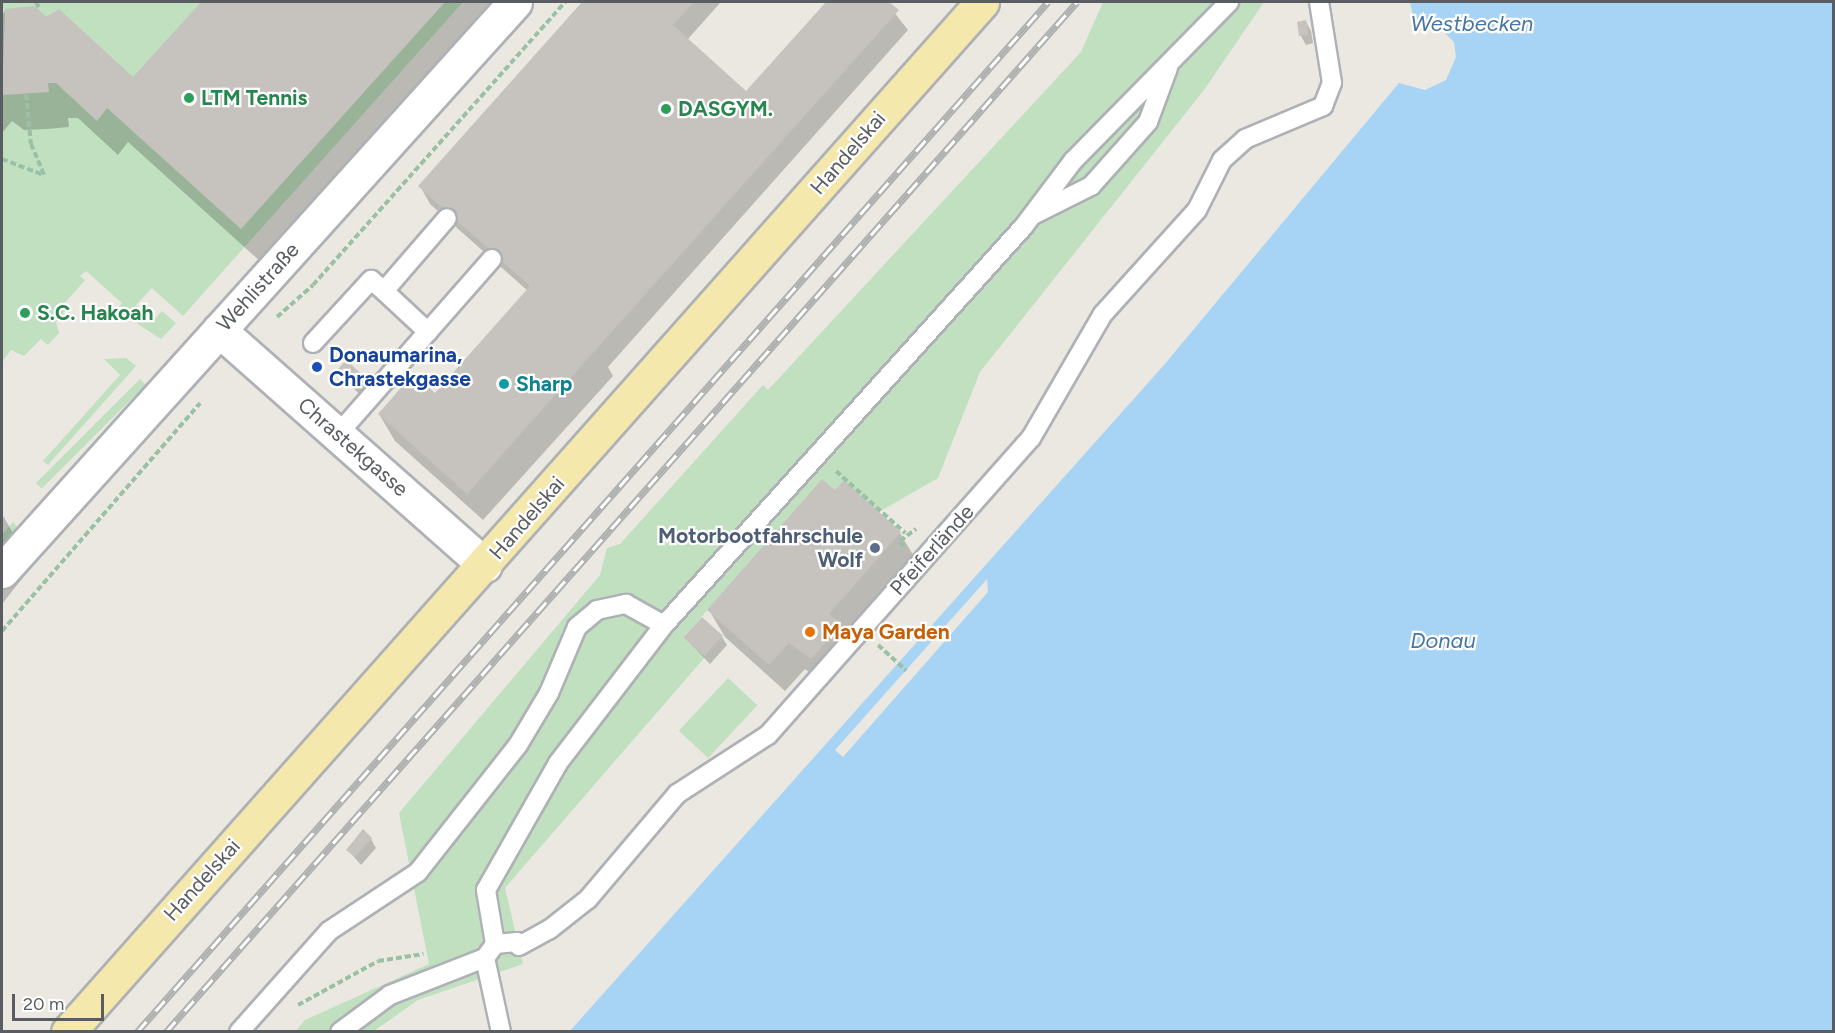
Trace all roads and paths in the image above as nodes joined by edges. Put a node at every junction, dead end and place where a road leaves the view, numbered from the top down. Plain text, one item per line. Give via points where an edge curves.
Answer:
1 (36, 2) edge
2 (515, 2) edge
3 (565, 2) edge
4 (1229, 2) edge
5 (1319, 2) edge
6 (972, 5) edge
7 (39, 8) dead end
8 (1170, 62) junction
9 (26, 94) dead end
10 (2, 159) edge
11 (1031, 217) junction
12 (447, 218) dead end
13 (492, 259) dead end
14 (384, 291) junction
15 (270, 324) dead end
16 (219, 330) junction
17 (428, 332) junction
18 (313, 343) dead end
19 (206, 396) dead end
20 (338, 434) junction
21 (817, 454) junction
22 (900, 541) dead end
23 (485, 565) junction
24 (2, 572) edge
25 (664, 625) junction
26 (860, 630) junction
27 (2, 631) edge
28 (906, 670) dead end
29 (490, 951) junction
30 (378, 961) dead end
31 (291, 1009) dead end
32 (68, 1032) edge
33 (239, 1032) edge
34 (340, 1032) edge
35 (501, 1032) edge

1 - 7 path
2 - 16 street, Wehlistraße
3 - 15 path via 313,285
4 - 8 lane
5 - 26 lane, Pfeiferlände via 1332,83 1323,106 1245,139 1222,160 1197,210 1103,314 1031,438
6 - 23 main road, Handelskai
8 - 11 lane via 1073,161
8 - 11 lane via 1148,122 1091,186
9 - 10 path via 31,144 44,175
11 - 21 lane
12 - 14 lane
13 - 17 lane
14 - 17 lane
14 - 18 lane via 371,280
16 - 20 street, Chrastekgasse
16 - 24 street, Wehlistraße
17 - 20 lane
19 - 27 path
20 - 23 street, Chrastekgasse
21 - 22 path via 905,533
21 - 25 lane
23 - 32 main road, Handelskai
25 - 29 lane via 558,763 486,890
25 - 33 lane via 626,604 597,610 577,627 549,693 519,745 418,872 329,931
26 - 28 path
26 - 29 lane, Pfeiferlände via 768,735 677,794 588,899 519,946 517,942
29 - 34 lane via 390,996
29 - 35 lane
30 - 31 path

